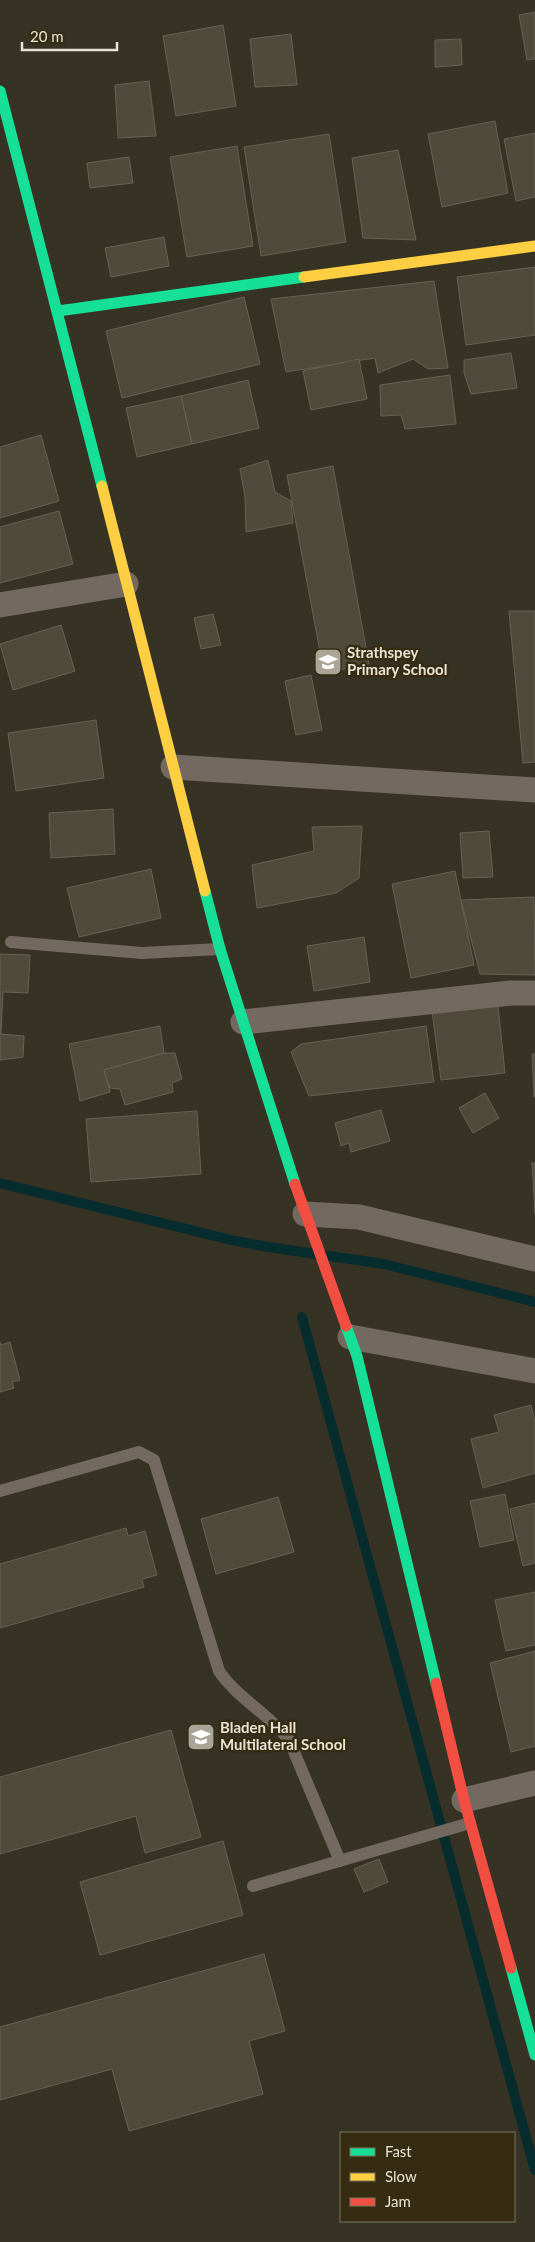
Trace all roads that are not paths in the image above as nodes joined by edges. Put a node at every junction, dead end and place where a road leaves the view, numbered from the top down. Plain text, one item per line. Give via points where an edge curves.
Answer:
1 (0, 91) edge
2 (5, 127) edge
3 (535, 246) edge
4 (58, 311) junction
5 (126, 584) junction
6 (0, 605) edge
7 (173, 767) junction
8 (535, 790) edge
9 (11, 942) dead end
10 (220, 949) junction
11 (535, 993) edge
12 (243, 1022) junction
13 (305, 1214) junction
14 (535, 1259) edge
15 (350, 1336) junction
16 (535, 1371) edge
17 (0, 1491) edge
18 (535, 1783) edge
19 (467, 1812) junction
20 (340, 1861) junction
21 (253, 1886) dead end
22 (535, 2055) edge

1 - 2 street
2 - 4 street
3 - 4 street
4 - 5 street
5 - 6 street
5 - 7 street
7 - 8 street
7 - 10 street
9 - 10 lane via 142,953
10 - 12 street
11 - 12 street via 511,992
12 - 13 street
13 - 14 street via 359,1217
13 - 15 street
15 - 16 street
15 - 19 street via 360,1366
17 - 20 lane via 139,1452 154,1460 219,1671 227,1683 278,1726 289,1740
18 - 19 street
19 - 20 lane
19 - 22 street
20 - 21 lane

